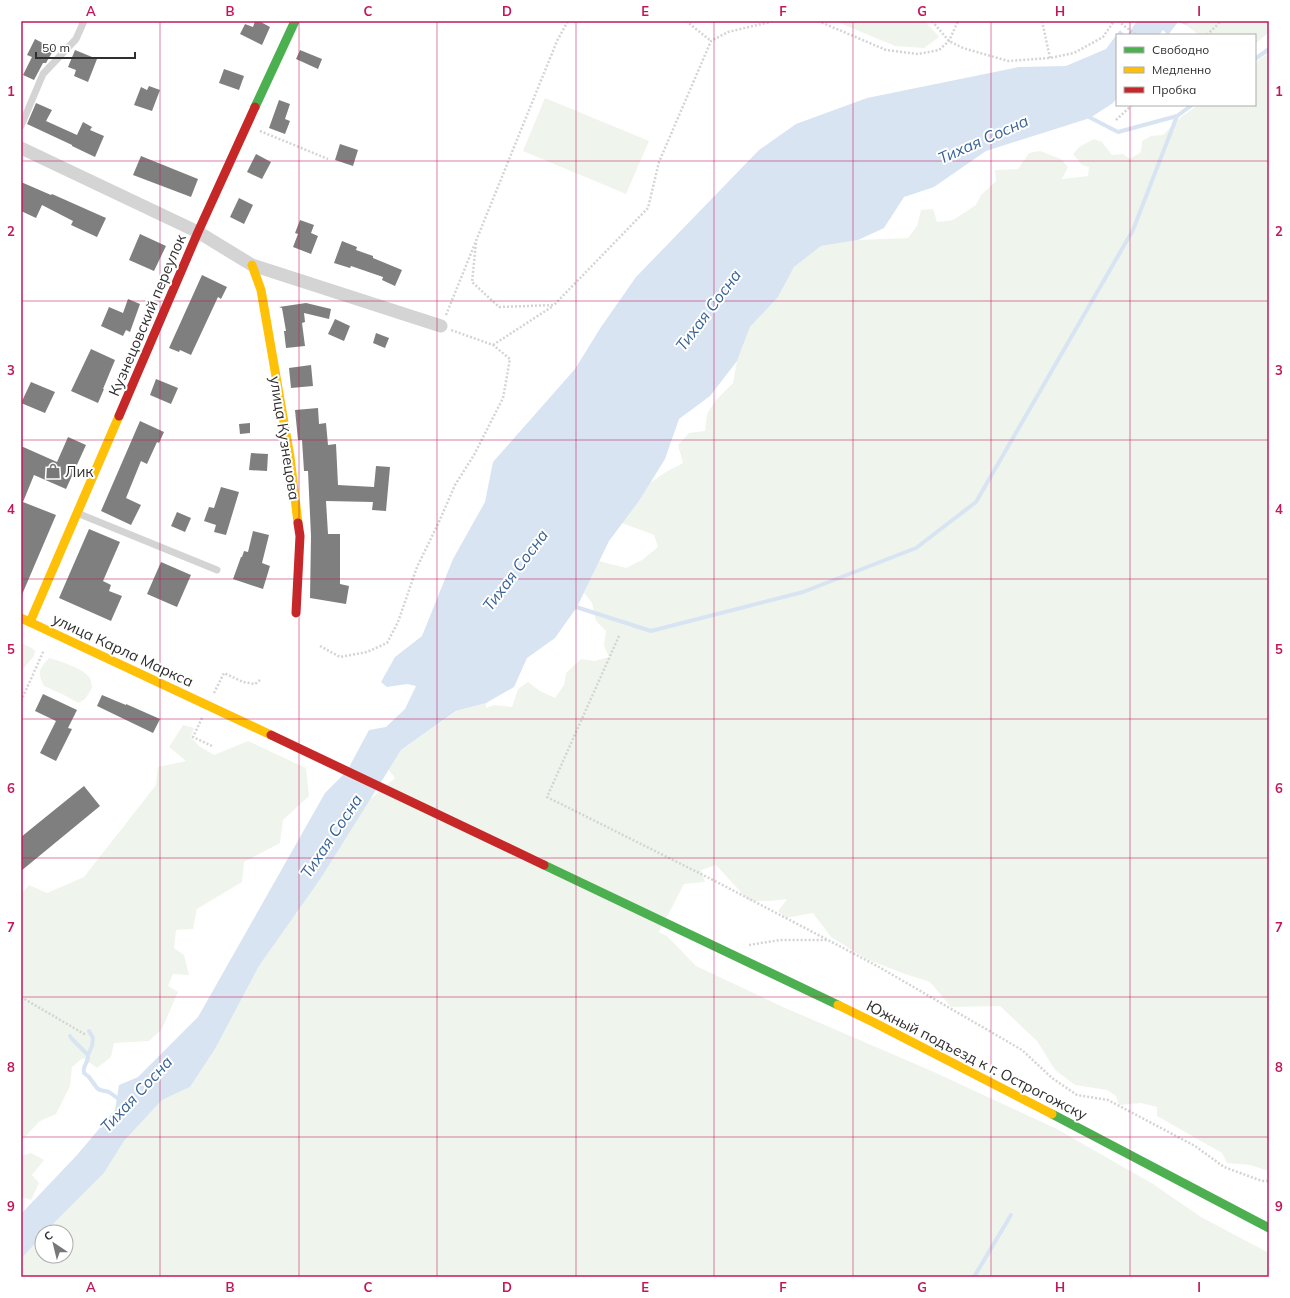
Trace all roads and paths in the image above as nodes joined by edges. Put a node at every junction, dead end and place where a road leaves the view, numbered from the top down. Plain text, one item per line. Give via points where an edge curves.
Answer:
1 (84, 21) edge
2 (295, 21) edge
3 (568, 21) edge
4 (686, 21) edge
5 (774, 21) edge
6 (818, 21) edge
7 (932, 21) edge
8 (958, 21) edge
9 (1042, 21) edge
10 (1114, 21) edge
11 (1118, 21) edge
12 (1221, 21) edge
13 (1134, 34) edge
14 (1208, 34) edge
15 (711, 41) junction
16 (949, 41) junction
17 (1050, 58) junction
18 (1131, 106) edge
19 (1116, 120) dead end
20 (21, 126) edge
21 (247, 126) junction
22 (21, 148) edge
23 (328, 160) dead end
24 (198, 232) junction
25 (476, 240) junction
26 (252, 265) junction
27 (554, 305) junction
28 (441, 326) junction
29 (493, 345) junction
30 (77, 513) junction
31 (217, 570) dead end
32 (296, 613) dead end
33 (21, 618) edge
34 (30, 622) junction
35 (618, 636) dead end
36 (320, 646) dead end
37 (44, 650) dead end
38 (260, 680) dead end
39 (214, 694) dead end
40 (21, 701) edge
41 (203, 716) dead end
42 (212, 746) dead end
43 (669, 924) joint
44 (828, 940) junction
45 (744, 946) dead end
46 (21, 996) edge
47 (86, 1035) dead end
48 (1269, 1181) edge
49 (1269, 1228) edge

1 - 20 lane via 76,39 43,74
2 - 21 main road, Кузнецовский переулок
3 - 25 path via 557,41
4 - 15 path
5 - 15 path via 728,32
6 - 16 path via 886,50 918,54 939,50
7 - 16 path
8 - 16 path
9 - 17 path
10 - 17 path via 1103,37 1074,53
11 - 13 path
12 - 14 path
15 - 27 path via 659,162 648,208
16 - 17 path via 1008,61
18 - 19 path
21 - 23 path
21 - 24 main road, Кузнецовский переулок
22 - 24 street
24 - 26 street
24 - 30 main road, Кузнецовский переулок
25 - 27 path via 472,282 499,307
25 - 28 path
26 - 28 street
26 - 32 main road, улица Кузнецова via 261,290 290,458 300,536
27 - 29 path
28 - 29 path
29 - 36 path via 510,358 503,398 474,455 455,485 417,567 398,622 387,643 367,652 340,657
30 - 31 lane
30 - 34 main road, Кузнецовский переулок
33 - 34 main road, улица Карла Маркса
34 - 43 main road, улица Карла Маркса
35 - 44 path via 547,797
37 - 40 path
38 - 39 path via 254,684 242,682 224,673
41 - 42 path via 193,737
43 - 49 main road, Южный подъезд к г. Острогожску via 875,1023
44 - 45 path via 780,940
44 - 48 path via 1022,1050 1052,1078 1077,1095 1108,1100 1195,1146 1224,1167 1262,1181
46 - 47 path

